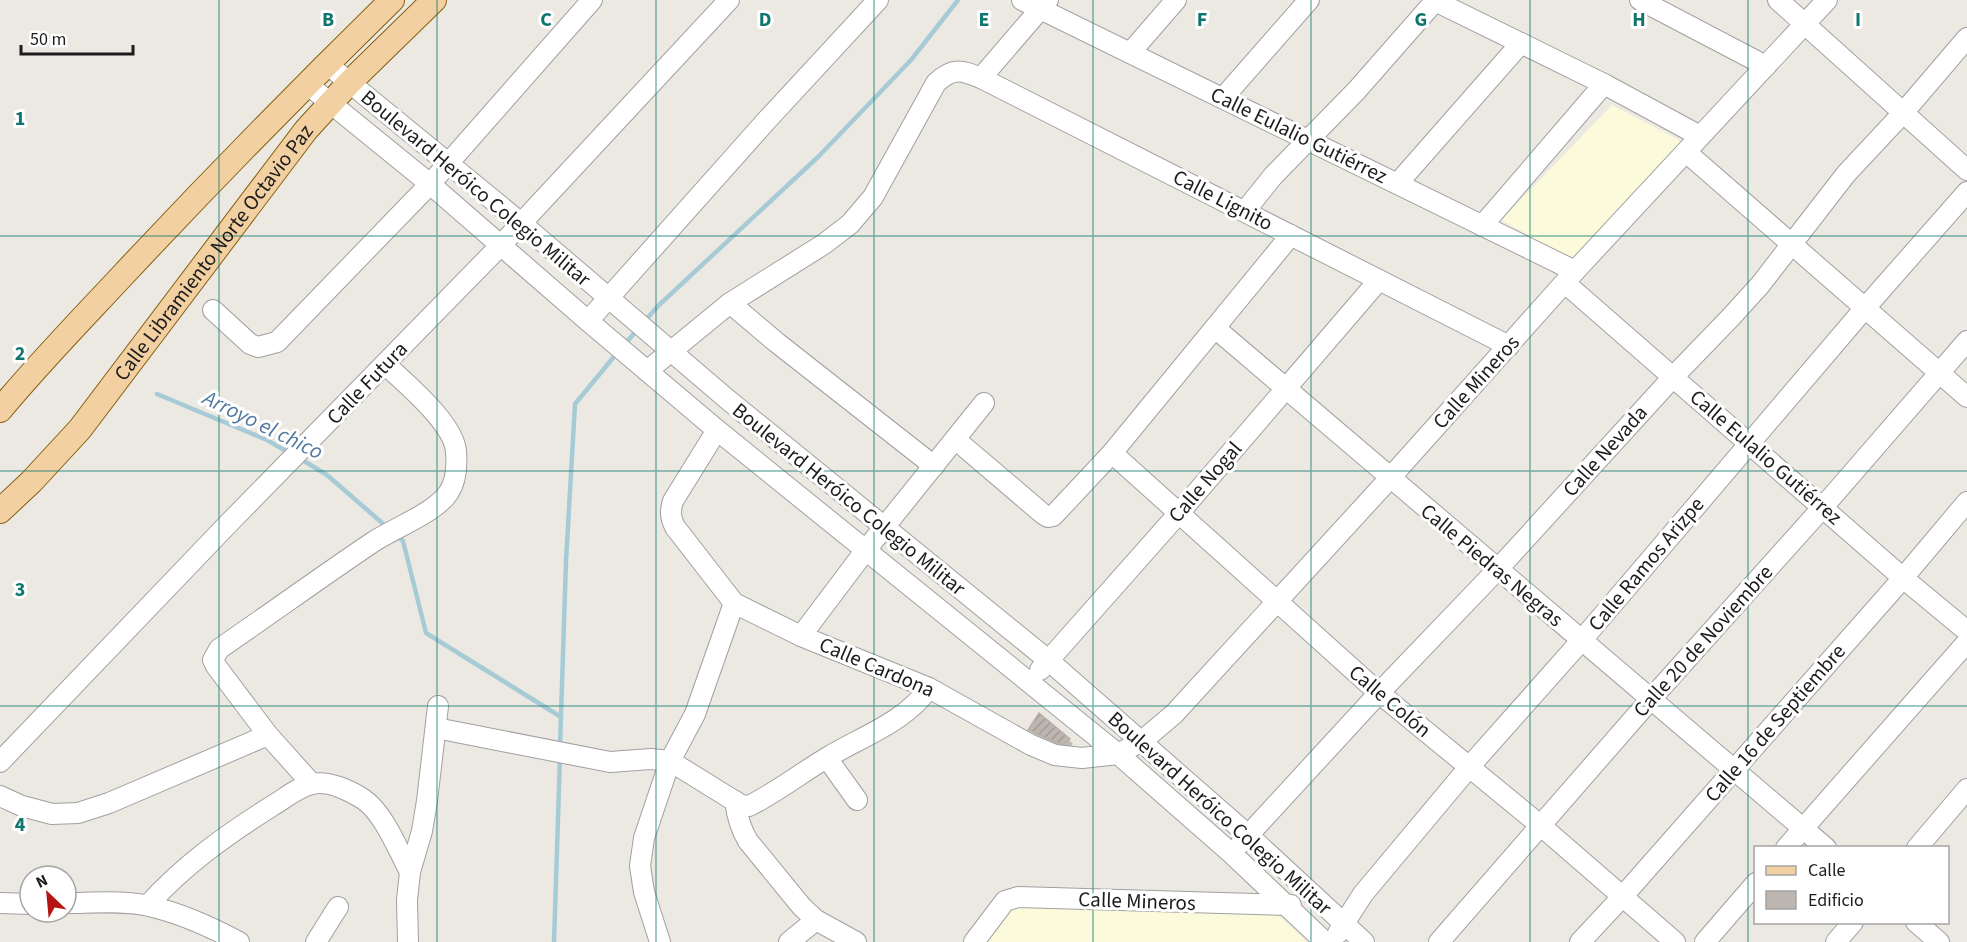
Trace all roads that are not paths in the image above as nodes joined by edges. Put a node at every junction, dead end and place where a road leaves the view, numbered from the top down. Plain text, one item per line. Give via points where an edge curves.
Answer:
1 (392, 0) edge
2 (434, 0) edge
3 (592, 0) edge
4 (729, 0) edge
5 (878, 0) edge
6 (1023, 0) edge
7 (1176, 0) edge
8 (1309, 0) edge
9 (1435, 0) edge
10 (1640, 0) edge
11 (1778, 0) edge
12 (1827, 0) edge
13 (1044, 4) edge
14 (1805, 24) junction
15 (1967, 38) edge
16 (1521, 43) junction
17 (1130, 53) junction
18 (327, 64) junction
19 (1766, 66) junction
20 (981, 78) junction
21 (349, 83) junction
22 (307, 84) junction
23 (1604, 84) junction
24 (1223, 98) junction
25 (330, 103) junction
26 (1904, 113) junction
27 (1700, 136) junction
28 (1308, 140) junction
29 (1686, 152) junction
30 (449, 163) junction
31 (1967, 170) edge
32 (1398, 183) junction
33 (430, 184) junction
34 (1967, 192) edge
35 (1245, 211) junction
36 (521, 223) junction
37 (1482, 226) junction
38 (1291, 235) junction
39 (1791, 243) junction
40 (501, 245) junction
41 (1570, 277) junction
42 (1379, 280) junction
43 (608, 298) junction
44 (730, 303) junction
45 (1864, 308) junction
46 (213, 310) dead end
47 (588, 321) junction
48 (1215, 328) junction
49 (1967, 341) edge
50 (1509, 346) junction
51 (669, 351) junction
52 (385, 364) junction
53 (647, 371) junction
54 (1938, 372) junction
55 (1674, 376) junction
56 (1286, 388) junction
57 (1967, 397) edge
58 (984, 403) dead end
59 (0, 410) edge
60 (717, 430) junction
61 (955, 439) junction
62 (1749, 442) junction
63 (1112, 453) junction
64 (934, 466) junction
65 (1390, 478) junction
66 (1967, 502) edge
67 (1822, 507) junction
68 (0, 511) edge
69 (1179, 513) junction
70 (884, 528) junction
71 (865, 550) junction
72 (1497, 570) junction
73 (1903, 578) junction
74 (1277, 602) junction
75 (734, 603) junction
76 (1967, 631) edge
77 (801, 636) junction
78 (1581, 641) junction
79 (1967, 642) edge
80 (1048, 660) junction
81 (1030, 682) junction
82 (929, 688) junction
83 (1379, 693) junction
84 (1650, 700) junction
85 (438, 706) dead end
86 (436, 728) junction
87 (268, 735) junction
88 (1142, 741) junction
89 (1118, 754) junction
90 (827, 758) junction
91 (670, 761) junction
92 (0, 762) edge
93 (1470, 766) junction
94 (1734, 770) junction
95 (312, 784) junction
96 (1967, 789) edge
97 (0, 796) edge
98 (857, 800) dead end
99 (735, 801) junction
100 (1540, 825) junction
101 (1803, 828) junction
102 (1248, 835) junction
103 (1788, 846) edge
104 (1824, 846) edge
105 (1919, 846) edge
106 (1231, 854) junction
107 (410, 872) junction
108 (1754, 884) edge
109 (1623, 896) junction
110 (1321, 902) junction
111 (0, 903) edge
112 (78, 903) edge
113 (18, 904) edge
114 (148, 905) junction
115 (1286, 906) junction
116 (338, 908) dead end
117 (816, 920) junction
118 (1344, 924) junction
119 (1851, 924) edge
120 (1918, 924) edge
121 (239, 942) edge
122 (316, 942) edge
123 (408, 942) edge
124 (660, 942) edge
125 (789, 942) edge
126 (856, 942) edge
127 (974, 942) edge
128 (1325, 942) edge
129 (1333, 942) edge
130 (1364, 942) edge
131 (1438, 942) edge
132 (1580, 942) edge
133 (1675, 942) edge
134 (1705, 942) edge
135 (1836, 942) edge
136 (1939, 942) edge

1 - 18 main road, Calle Libramiento Norte Octavio Paz
2 - 21 main road, Calle Libramiento Norte Octavio Paz
3 - 30 street
4 - 36 street, Calle Futura
5 - 43 street
6 - 13 street, Calle Eulalio Gutiérrez
7 - 17 street
8 - 24 street
9 - 16 street
9 - 28 street
10 - 19 street
11 - 14 street
12 - 14 street, Calle Mineros
13 - 17 street, Calle Eulalio Gutiérrez
13 - 20 street
14 - 19 street, Calle Mineros
14 - 26 street
15 - 26 street, Calle Nevada
16 - 23 street
16 - 32 street
17 - 24 street, Calle Eulalio Gutiérrez
18 - 21 street, Boulevard Heróico Colegio Militar
18 - 22 main road, Calle Libramiento Norte Octavio Paz
19 - 27 street, Calle Mineros
20 - 35 street, Calle Lignito
20 - 44 street, Calle Lignito via 954,71 936,83 873,197 850,224
21 - 25 main road, Calle Libramiento Norte Octavio Paz
21 - 30 street, Boulevard Heróico Colegio Militar
22 - 25 street, Boulevard Heróico Colegio Militar
22 - 59 main road, Calle Libramiento Norte Octavio Paz via 160,235
23 - 27 street
23 - 37 street
24 - 28 street, Calle Eulalio Gutiérrez
25 - 33 street, Boulevard Heróico Colegio Militar
25 - 68 main road, Calle Libramiento Norte Octavio Paz via 81,429
26 - 31 street
26 - 39 street, Calle Nevada via 1846,174
27 - 29 street, Calle Mineros
28 - 32 street, Calle Eulalio Gutiérrez
28 - 35 street
29 - 39 street
29 - 41 street, Calle Mineros
30 - 33 street
30 - 36 street, Boulevard Heróico Colegio Militar
32 - 37 street, Calle Eulalio Gutiérrez
33 - 40 street, Boulevard Heróico Colegio Militar
33 - 46 street via 277,342 258,347 250,344
34 - 45 street, Calle Ramos Arizpe
35 - 38 street, Calle Lignito
36 - 40 street, Calle Futura
36 - 43 street, Boulevard Heróico Colegio Militar
37 - 41 street, Calle Eulalio Gutiérrez
38 - 42 street, Calle Lignito
38 - 48 street
39 - 45 street
39 - 55 street, Calle Nevada via 1738,309
40 - 47 street, Boulevard Heróico Colegio Militar
40 - 52 street, Calle Futura
41 - 50 street, Calle Mineros
41 - 55 street, Calle Eulalio Gutiérrez
42 - 50 street, Calle Lignito
42 - 56 street, Calle Nogal
43 - 47 street
43 - 51 street, Boulevard Heróico Colegio Militar
44 - 51 street
44 - 64 street
45 - 54 street
45 - 62 street, Calle Ramos Arizpe
47 - 53 street, Boulevard Heróico Colegio Militar
48 - 56 street, Calle Piedras Negras
48 - 63 street
49 - 54 street, Calle 20 de Noviembre
50 - 65 street, Calle Mineros
51 - 53 street
51 - 70 street, Boulevard Heróico Colegio Militar
52 - 87 street via 433,410 449,432 456,449 456,473 450,491 439,503 374,542 215,654 216,666
52 - 92 street, Calle Futura
53 - 60 street, Boulevard Heróico Colegio Militar
54 - 57 street
54 - 67 street, Calle 20 de Noviembre
55 - 62 street, Calle Eulalio Gutiérrez
55 - 72 street, Calle Nevada
56 - 65 street, Calle Piedras Negras
56 - 69 street, Calle Nogal
58 - 61 street
60 - 71 street, Boulevard Heróico Colegio Militar
60 - 75 street, Calle Cardona via 674,501 671,519
61 - 63 street via 1048,517 1059,512
61 - 64 street
62 - 67 street, Calle Eulalio Gutiérrez
62 - 78 street, Calle Ramos Arizpe
63 - 69 street, Calle Colón
64 - 70 street
65 - 72 street, Calle Piedras Negras
65 - 74 street, Calle Mineros
66 - 73 street, Calle 16 de Septiembre
67 - 73 street, Calle Eulalio Gutiérrez
67 - 84 street, Calle 20 de Noviembre
69 - 74 street, Calle Colón
69 - 80 street, Calle Nogal
70 - 71 street
70 - 80 street, Boulevard Heróico Colegio Militar
71 - 77 street
71 - 81 street, Boulevard Heróico Colegio Militar
72 - 78 street, Calle Piedras Negras
72 - 83 street, Calle Nevada
73 - 76 street, Calle Eulalio Gutiérrez
73 - 94 street, Calle 16 de Septiembre
74 - 83 street, Calle Colón
74 - 88 street, Calle Mineros via 1174,714
75 - 77 street, Calle Cardona
75 - 91 street via 695,714
77 - 82 street, Calle Cardona
78 - 84 street, Calle Piedras Negras
78 - 93 street, Calle Ramos Arizpe
79 - 101 street
80 - 81 street, Calle Nogal
80 - 88 street, Boulevard Heróico Colegio Militar
81 - 89 street, Boulevard Heróico Colegio Militar
82 - 89 street, Calle Cardona via 1030,745 1082,758
82 - 90 street via 909,710
83 - 93 street, Calle Colón
83 - 102 street, Calle Nevada
84 - 94 street, Calle Piedras Negras
84 - 100 street, Calle 20 de Noviembre
85 - 86 street
86 - 91 street via 610,762
86 - 107 street via 423,821
87 - 95 street
87 - 97 street via 78,813 52,814
88 - 89 street, Calle Mineros
88 - 102 street, Boulevard Heróico Colegio Militar
89 - 106 street, Boulevard Heróico Colegio Militar
90 - 98 street
90 - 99 street via 749,806
91 - 99 street
91 - 124 street via 644,838 640,866
93 - 100 street, Calle Colón
93 - 118 street, Calle Ramos Arizpe via 1363,894
94 - 101 street, Calle Piedras Negras
94 - 109 street, Calle 16 de Septiembre
95 - 107 street via 323,783 365,800 380,817
95 - 114 street via 202,853
96 - 105 street
99 - 117 street via 737,819 748,841
100 - 109 street, Calle Colón
100 - 131 street, Calle 20 de Noviembre
101 - 103 street
101 - 104 street, Calle Piedras Negras
102 - 106 street, Calle Nevada
102 - 110 street, Boulevard Heróico Colegio Militar
106 - 115 street, Boulevard Heróico Colegio Militar
107 - 123 street
108 - 134 street
109 - 132 street, Calle 16 de Septiembre
109 - 133 street, Calle Colón
110 - 115 street, Calle Mineros
110 - 118 street, Boulevard Heróico Colegio Militar
111 - 113 street
112 - 114 street
114 - 121 street
115 - 127 street, Calle Mineros via 1018,897 1005,901
115 - 128 street, Boulevard Heróico Colegio Militar
116 - 122 street
117 - 125 street
117 - 126 street
118 - 129 street, Calle Ramos Arizpe
118 - 130 street, Boulevard Heróico Colegio Militar
119 - 135 street
120 - 136 street

